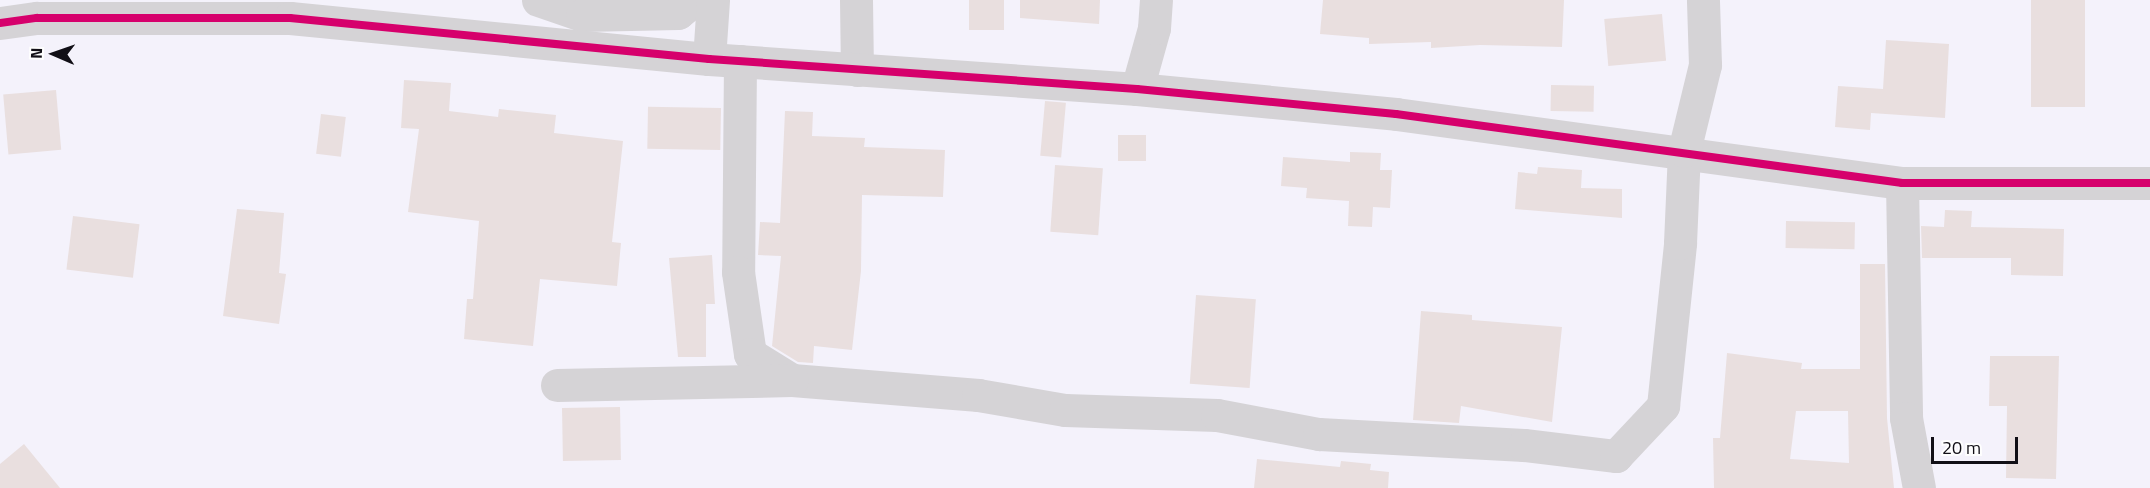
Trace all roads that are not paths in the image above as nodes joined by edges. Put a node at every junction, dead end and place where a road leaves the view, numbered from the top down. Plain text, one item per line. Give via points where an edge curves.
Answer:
1 (538, 0) edge
2 (694, 0) edge
3 (713, 0) edge
4 (856, 0) edge
5 (1156, 0) edge
6 (1703, 0) edge
7 (582, 15) junction
8 (0, 23) edge
9 (564, 45) junction
10 (724, 60) junction
11 (857, 70) junction
12 (1137, 89) junction
13 (1684, 151) junction
14 (1902, 183) junction
15 (2150, 183) edge
16 (792, 380) junction
17 (557, 385) dead end
18 (1919, 488) edge

1 - 7 street
2 - 7 street via 678,13
3 - 10 street
4 - 11 street
5 - 12 street via 1154,28
6 - 13 street via 1705,65
7 - 9 street
8 - 9 street via 37,18 290,18
9 - 10 street
10 - 11 street
10 - 16 street via 738,272 750,354
11 - 12 street
12 - 13 street via 1396,114
13 - 14 street
13 - 16 street via 1680,243 1663,406 1616,456 1524,445 1319,434 1217,415 1065,410 978,395
14 - 15 street
14 - 18 street via 1906,418
16 - 17 street

